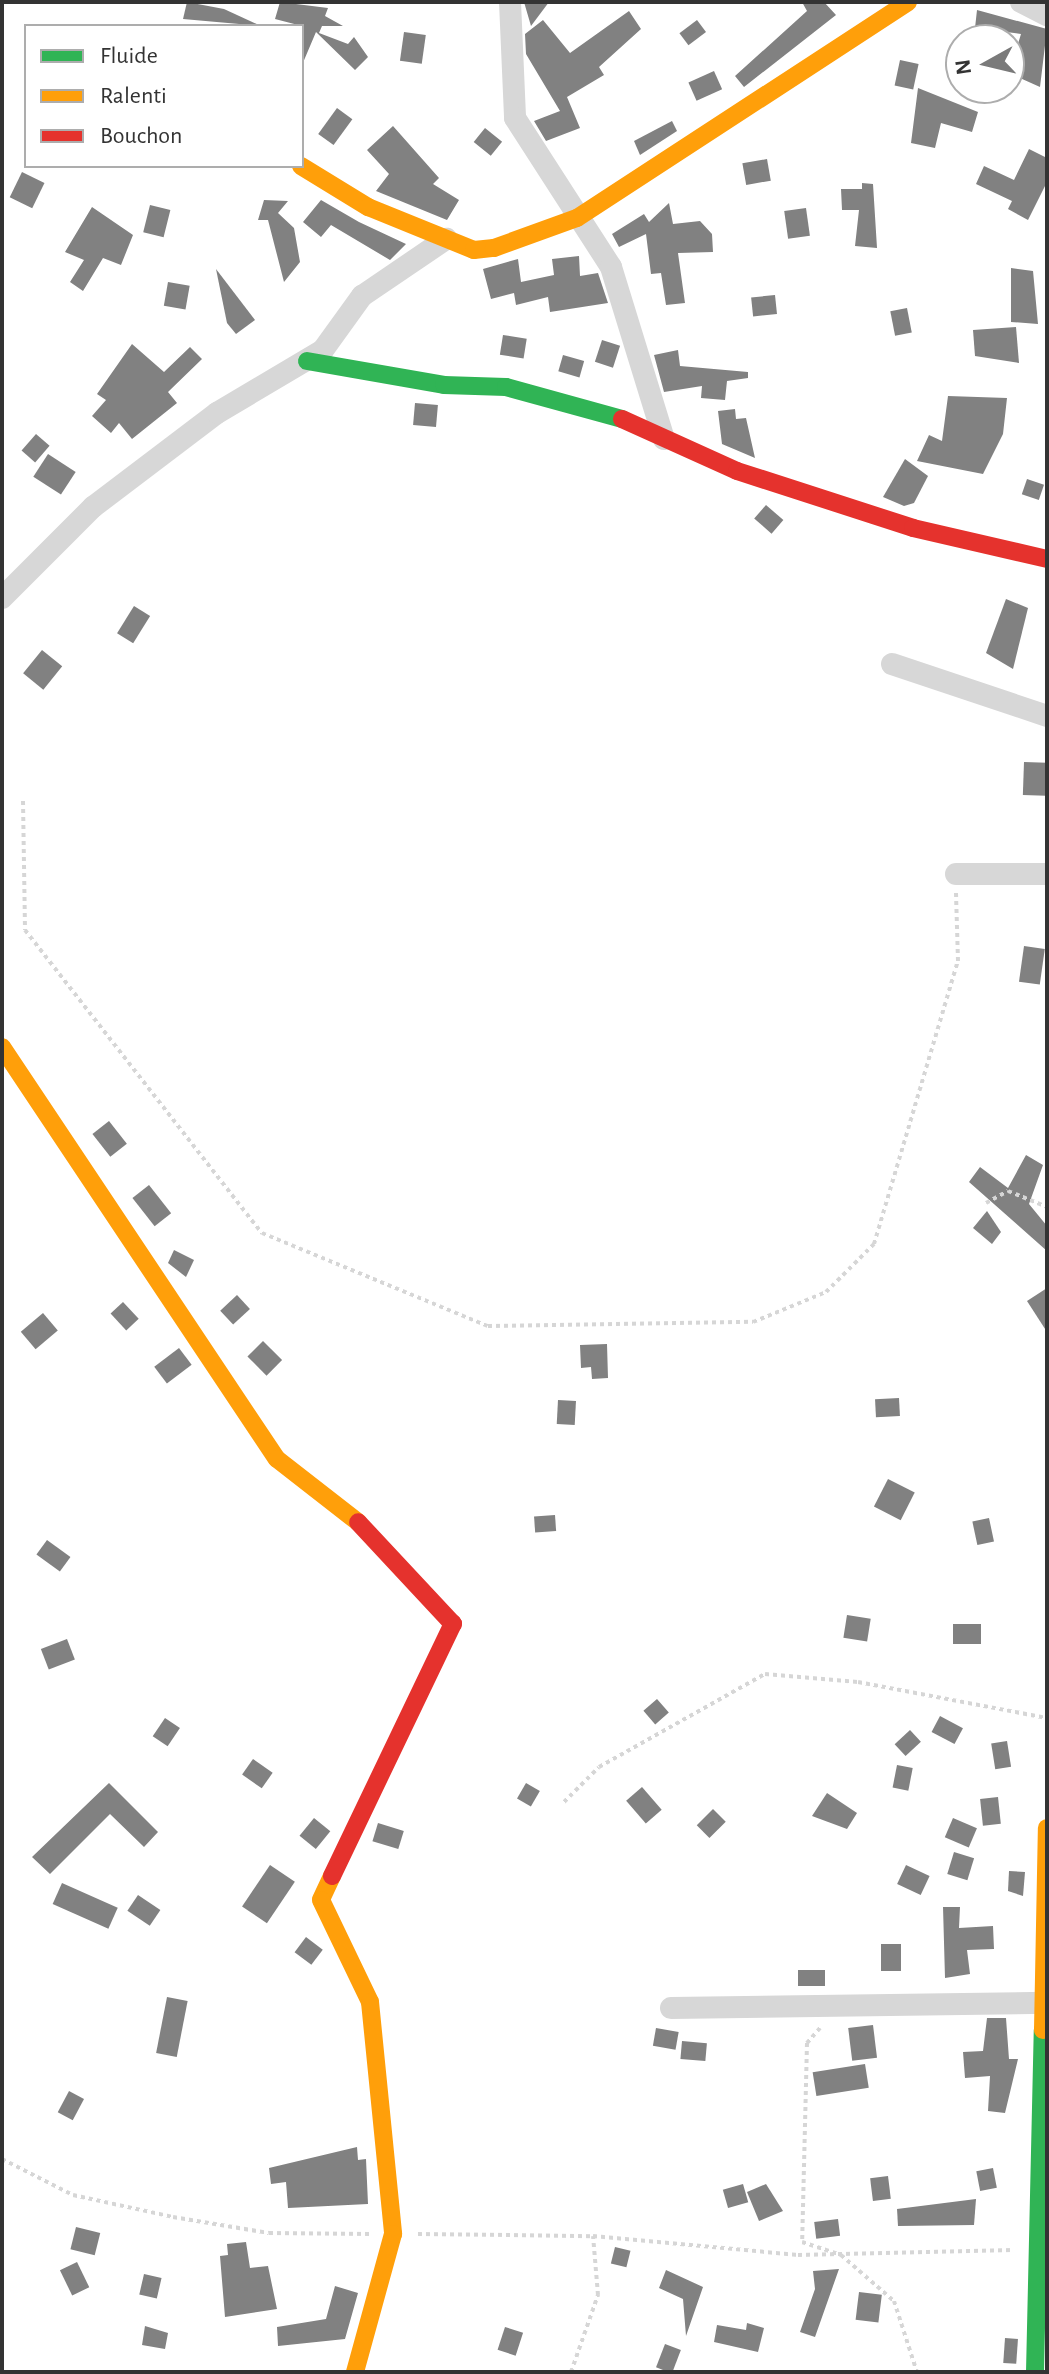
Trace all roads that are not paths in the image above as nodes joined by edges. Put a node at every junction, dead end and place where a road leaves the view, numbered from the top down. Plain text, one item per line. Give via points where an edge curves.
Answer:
1 (510, 2) edge
2 (908, 2) edge
3 (1021, 2) edge
4 (1047, 15) edge
5 (304, 168) edge
6 (577, 218) junction
7 (446, 239) junction
8 (307, 361) junction
9 (664, 439) junction
10 (1047, 559) edge
11 (2, 598) edge
12 (892, 664) dead end
13 (1047, 716) edge
14 (956, 874) road end
15 (1047, 874) edge
16 (2, 1047) edge
17 (1047, 1828) edge
18 (1044, 2004) edge
19 (671, 2008) dead end
20 (355, 2372) edge
21 (1035, 2372) edge

1 - 6 street via 515,118
2 - 6 street
3 - 4 street
5 - 7 street via 346,197
6 - 7 street via 485,250
6 - 9 street via 611,267
7 - 8 street via 362,296 323,350
8 - 9 street via 444,385 506,387 606,412
8 - 11 street via 217,413 93,507
9 - 10 street via 913,528
12 - 13 street
14 - 15 street
16 - 20 street via 277,1459 373,1534 453,1624 321,1900 370,2002 393,2234
17 - 18 street
18 - 19 street
18 - 21 street

